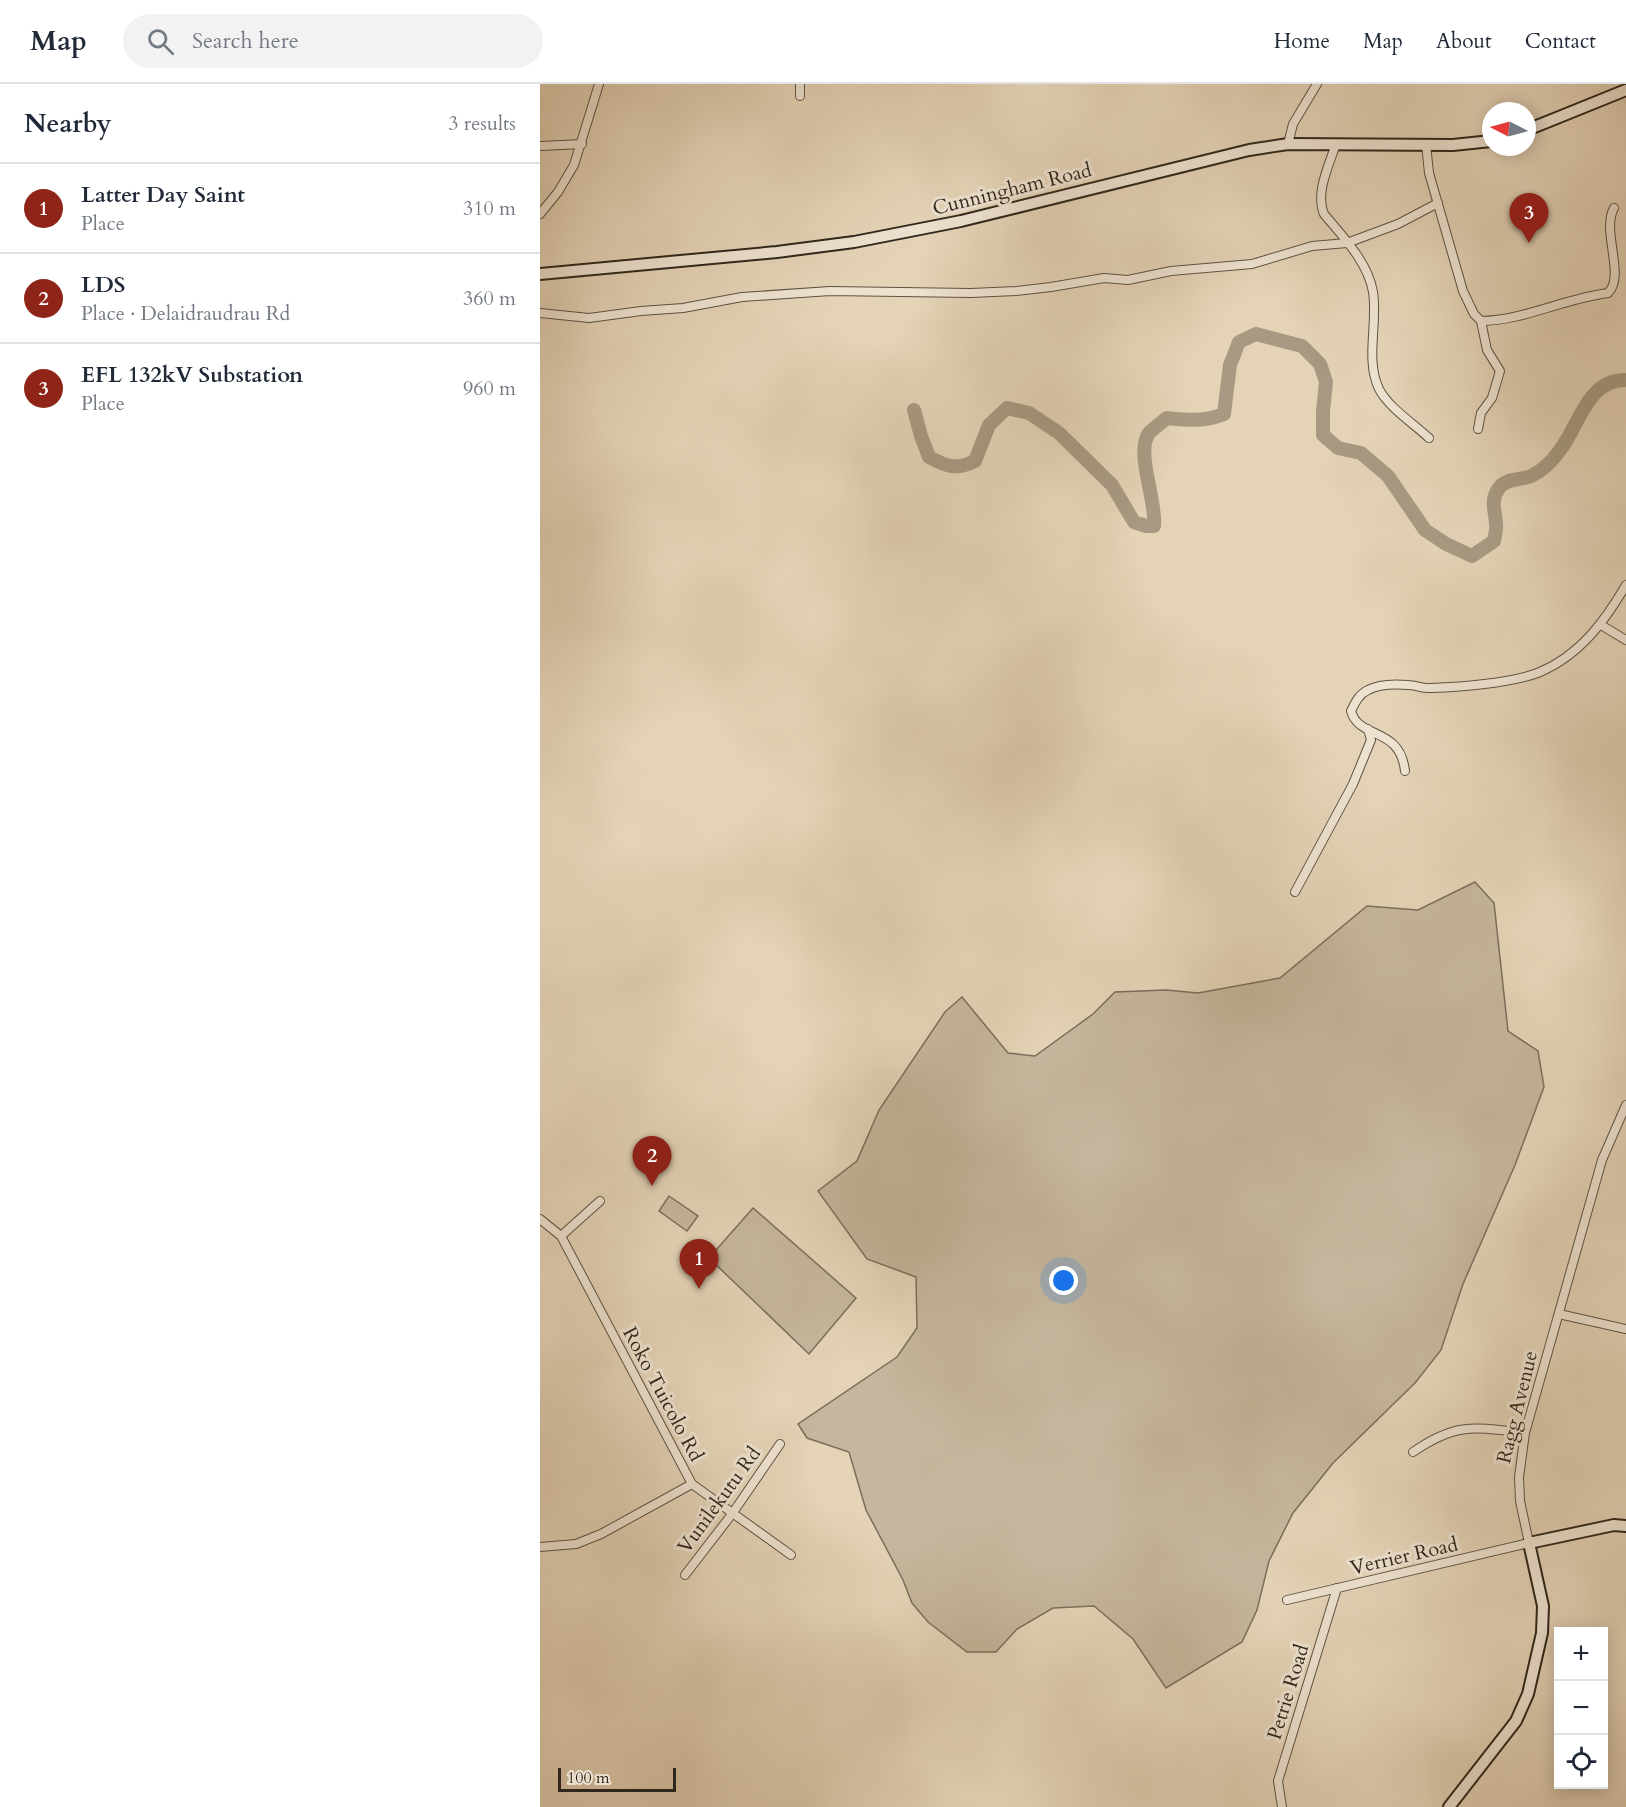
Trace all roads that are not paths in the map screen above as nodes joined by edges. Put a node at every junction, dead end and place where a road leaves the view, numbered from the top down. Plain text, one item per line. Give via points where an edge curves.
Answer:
1 (598, 84) edge
2 (800, 84) edge
3 (1317, 84) edge
4 (1626, 90) edge
5 (800, 96) dead end
6 (1536, 126) edge
7 (1482, 142) edge
8 (582, 144) junction
9 (1288, 144) junction
10 (1336, 144) junction
11 (1426, 144) junction
12 (540, 146) edge
13 (1438, 203) junction
14 (1614, 208) dead end
15 (540, 214) edge
16 (1347, 243) junction
17 (540, 274) edge
18 (540, 313) edge
19 (1481, 321) junction
20 (1478, 429) dead end
21 (1429, 438) dead end
22 (1626, 585) edge
23 (1600, 625) junction
24 (1626, 640) edge
25 (1368, 729) junction
26 (1405, 771) dead end
27 (1295, 892) dead end
28 (1626, 1106) edge
29 (600, 1201) dead end
30 (540, 1219) edge
31 (561, 1236) junction
32 (1559, 1314) junction
33 (1626, 1329) edge
34 (1525, 1433) junction
35 (780, 1444) dead end
36 (1413, 1452) dead end
37 (692, 1484) junction
38 (732, 1514) junction
39 (1626, 1526) edge
40 (1529, 1543) junction
41 (540, 1547) edge
42 (791, 1555) dead end
43 (685, 1575) dead end
44 (1337, 1588) junction
45 (1287, 1600) dead end
46 (1282, 1807) edge
47 (1449, 1807) edge

1 - 8 street
2 - 5 street
3 - 9 street via 1293,124
4 - 6 main road
7 - 11 main road, Cunningham Road
8 - 12 street
8 - 15 street via 570,174
9 - 10 main road, Cunningham Road
9 - 17 main road, Cunningham Road via 866,240
10 - 11 main road, Cunningham Road
10 - 16 street via 1320,206
11 - 13 street
13 - 16 street via 1398,224
13 - 19 street via 1463,291
14 - 19 street via 1610,221 1617,279 1612,290 1506,319
16 - 18 street via 1312,246 1252,264 1016,291 830,291 742,297 589,318
16 - 21 street via 1361,260 1373,291 1375,376 1380,389
19 - 20 street via 1487,350 1500,371
22 - 23 street
23 - 24 street
23 - 25 street via 1571,653 1540,672 1470,685 1428,689 1382,685 1366,690 1351,711 1352,717
25 - 26 street via 1396,745
25 - 27 street via 1371,740 1353,784
28 - 32 street, Ragg Avenue via 1602,1160
29 - 31 street
30 - 31 street, Roko Tuicolo Rd
31 - 37 street, Roko Tuicolo Rd
32 - 33 street
32 - 34 street, Ragg Avenue
34 - 36 street via 1460,1428
34 - 40 street, Ragg Avenue via 1519,1477
35 - 38 street, Vunilekutu Rd
37 - 38 street, Roko Tuicolo Rd
37 - 41 street via 601,1534 576,1544
38 - 42 street, Roko Tuicolo Rd
38 - 43 street, Vunilekutu Rd
39 - 40 main road
40 - 44 street, Verrier Road
40 - 47 main road, Ragg Avenue via 1543,1606 1537,1664 1528,1695 1516,1721
44 - 45 street, Verrier Road
44 - 46 street, Petrie Road via 1278,1781

